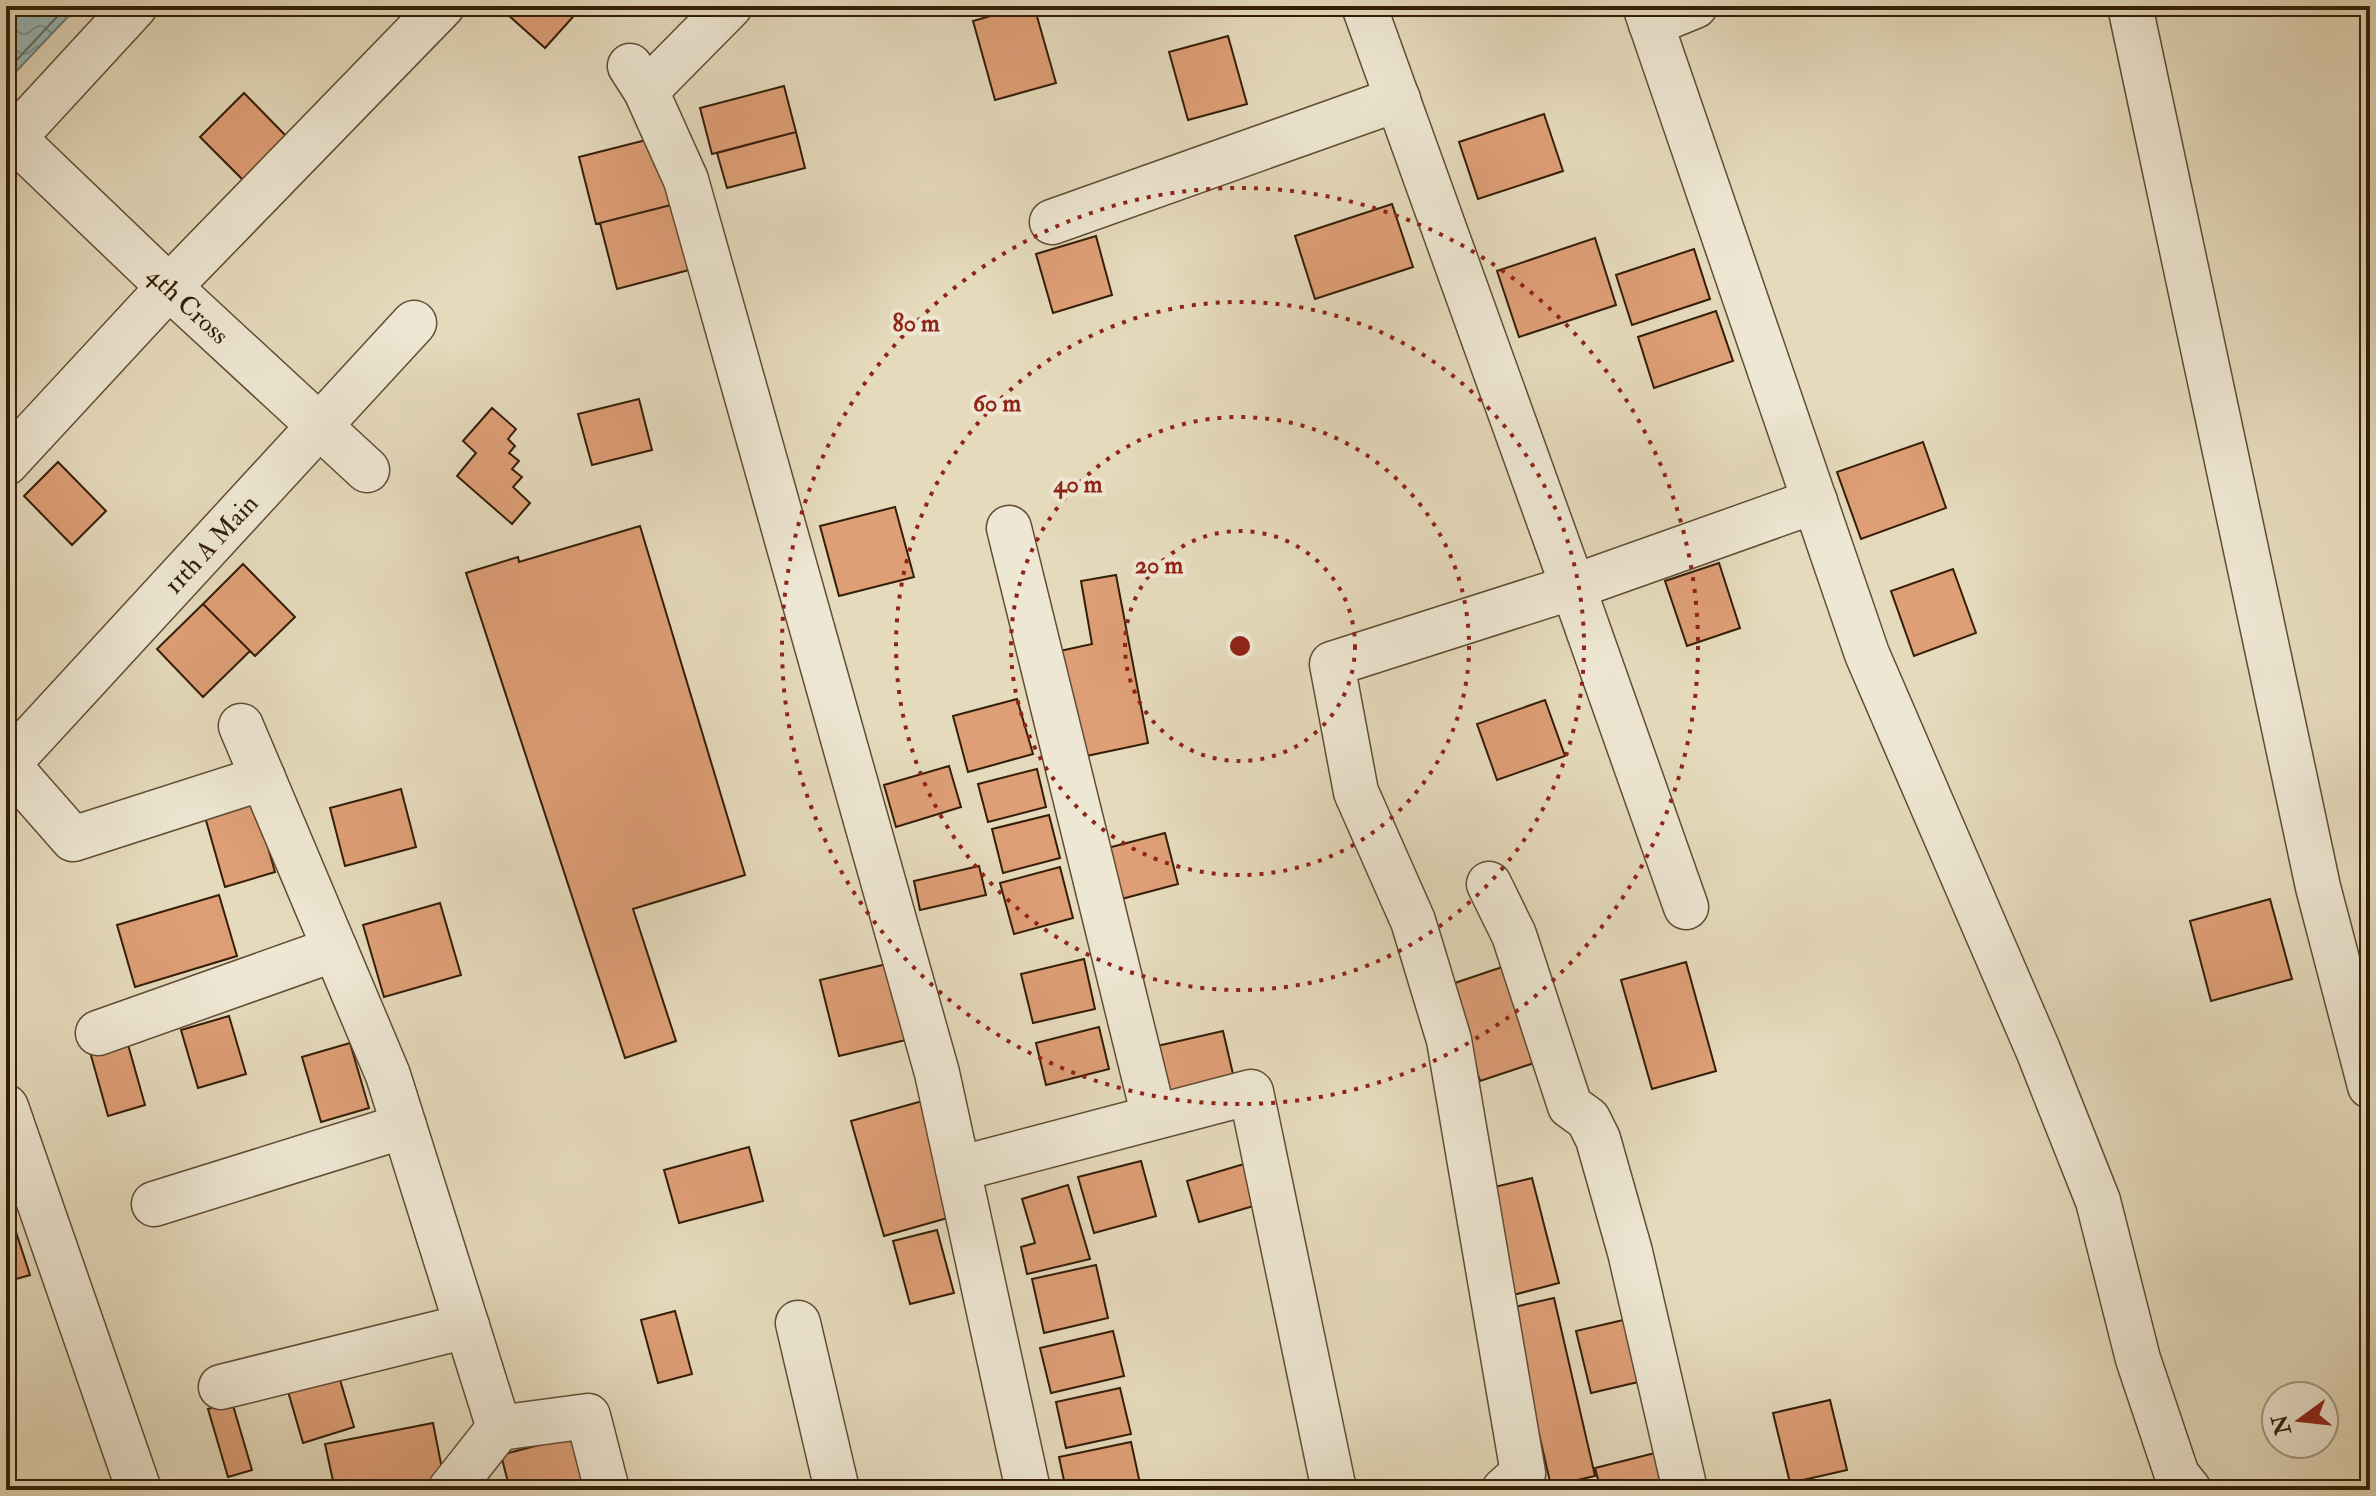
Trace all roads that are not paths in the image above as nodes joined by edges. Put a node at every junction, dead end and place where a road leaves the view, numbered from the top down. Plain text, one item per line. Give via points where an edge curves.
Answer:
1 (135, 6) edge
2 (442, 6) edge
3 (730, 6) edge
4 (1364, 6) edge
5 (1695, 6) edge
6 (2130, 6) edge
7 (1648, 15) edge
8 (1398, 99) junction
9 (9, 138) edge
10 (1052, 222) dead end
11 (169, 287) junction
12 (414, 323) dead end
13 (320, 426) junction
14 (6, 463) edge
15 (367, 470) dead end
16 (1815, 501) junction
17 (1009, 528) dead end
18 (1573, 587) junction
19 (241, 726) dead end
20 (7, 765) edge
21 (263, 778) junction
22 (1489, 884) dead end
23 (1686, 907) dead end
24 (335, 949) junction
25 (98, 1033) dead end
26 (2370, 1086) edge
27 (6, 1107) edge
28 (1154, 1117) junction
29 (404, 1126) junction
30 (958, 1169) junction
31 (154, 1204) dead end
32 (798, 1323) dead end
33 (467, 1326) junction
34 (221, 1387) dead end
35 (499, 1428) junction
36 (139, 1490) edge
37 (450, 1490) edge
38 (607, 1490) edge
39 (837, 1490) edge
40 (1028, 1490) edge
41 (1334, 1490) edge
42 (1504, 1490) edge
43 (1685, 1490) edge
44 (2189, 1490) edge

1 - 9 street
2 - 11 street
3 - 30 street via 638,79 686,180 937,1073
4 - 8 street
5 - 7 street
6 - 26 street via 2318,887
7 - 16 street
8 - 10 street
8 - 18 street
9 - 11 street, 4th Cross
11 - 13 street, 4th Cross
11 - 14 street
12 - 13 street, 11th A Main
13 - 15 street, 4th Cross
13 - 20 street, 11th A Main
16 - 18 street
16 - 44 street via 1867,654 2098,1201 2138,1359 2177,1475
17 - 28 street
18 - 23 street
18 - 42 street via 1332,664 1356,792 1413,921 1449,1040 1523,1473
19 - 21 street
20 - 21 street via 73,839
21 - 24 street
22 - 43 street via 1514,935 1570,1106 1588,1119 1598,1139
24 - 25 street
24 - 29 street
27 - 36 street
28 - 30 street
28 - 41 street via 1251,1092
29 - 31 street
29 - 33 street
30 - 40 street
32 - 39 street
33 - 34 street
33 - 35 street
35 - 37 street
35 - 38 street via 588,1416

